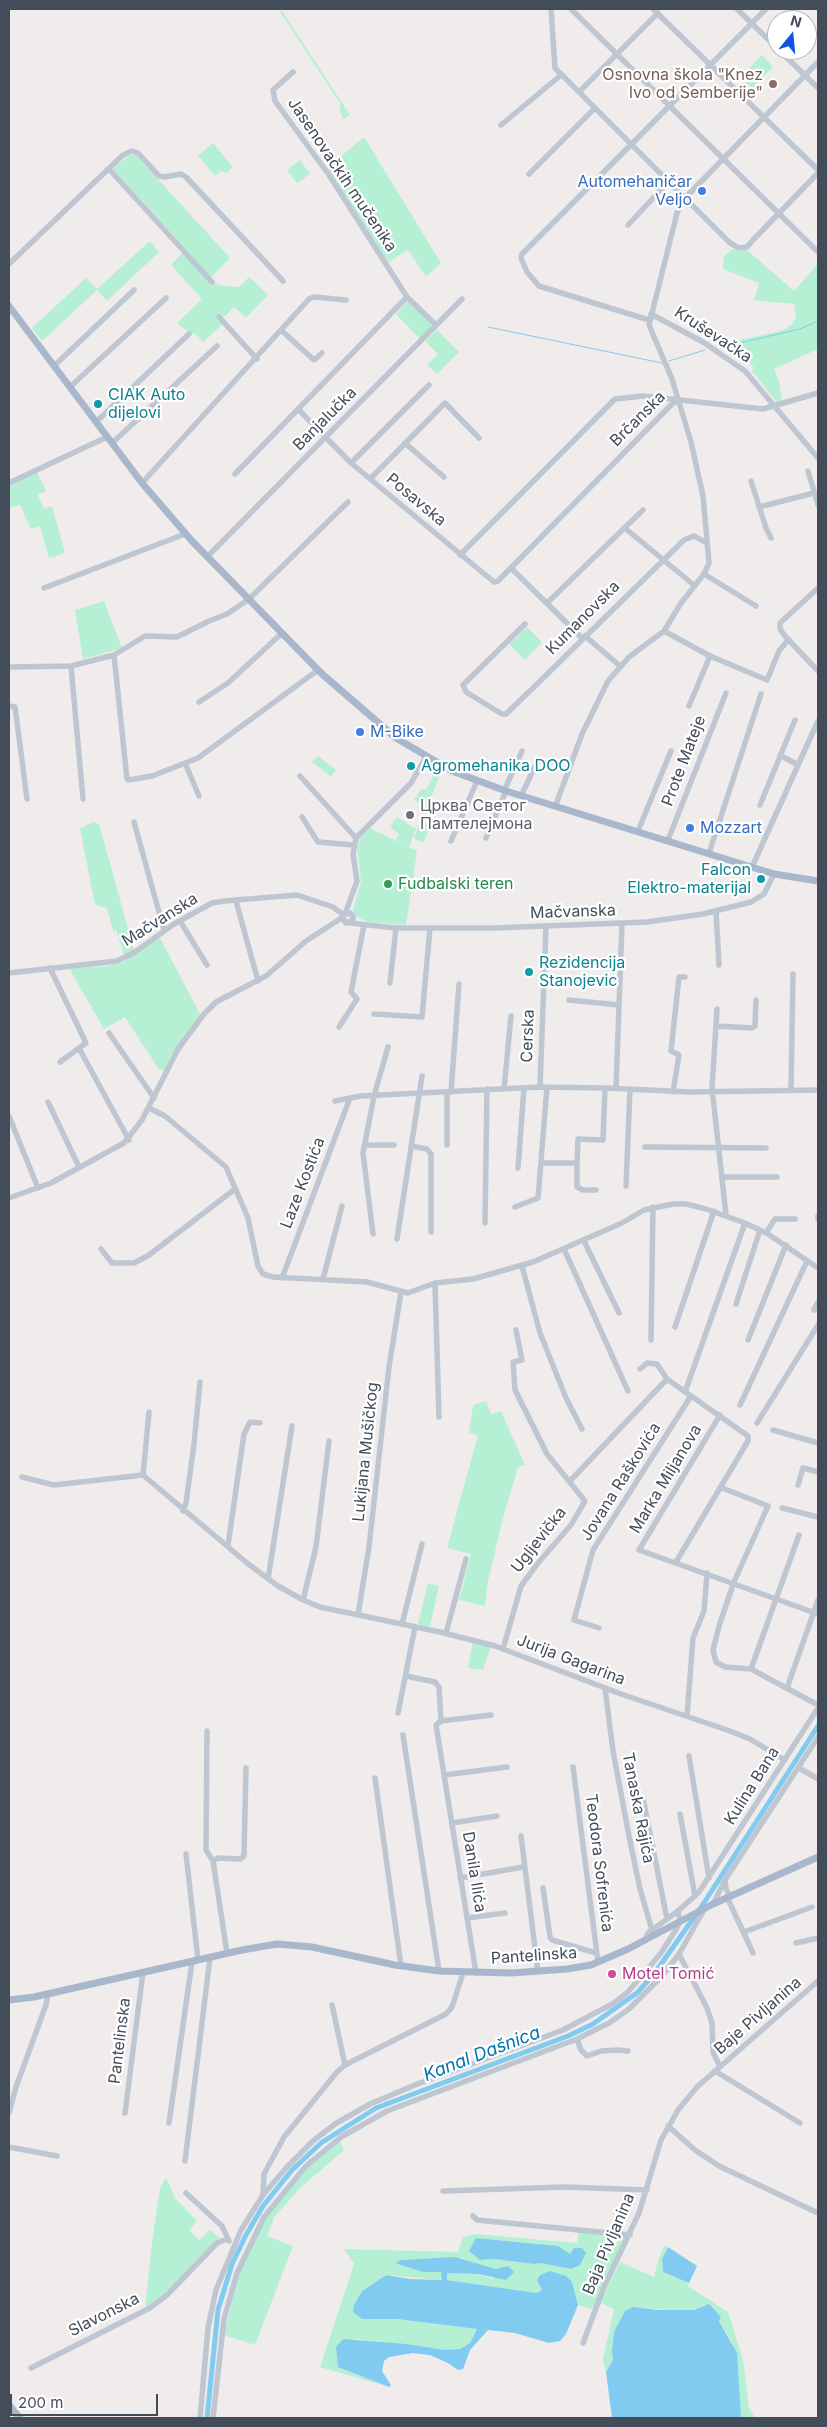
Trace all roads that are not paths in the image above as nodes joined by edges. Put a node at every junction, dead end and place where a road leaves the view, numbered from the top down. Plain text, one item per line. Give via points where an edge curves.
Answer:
1 (551, 9) edge
2 (570, 9) edge
3 (737, 9) edge
4 (766, 9) edge
5 (656, 11) edge
6 (752, 24) junction
7 (767, 38) edge
8 (617, 54) junction
9 (789, 60) edge
10 (818, 62) edge
11 (712, 66) junction
12 (293, 72) dead end
13 (561, 75) junction
14 (805, 75) junction
15 (818, 88) edge
16 (579, 92) junction
17 (671, 107) junction
18 (595, 108) junction
19 (765, 118) junction
20 (501, 125) dead end
21 (633, 145) junction
22 (724, 159) junction
23 (109, 169) junction
24 (818, 171) edge
25 (529, 174) dead end
26 (668, 181) junction
27 (685, 198) junction
28 (779, 213) junction
29 (628, 225) dead end
30 (818, 252) edge
31 (9, 264) edge
32 (283, 281) dead end
33 (212, 282) dead end
34 (134, 290) dead end
35 (407, 297) junction
36 (166, 298) dead end
37 (462, 299) dead end
38 (346, 300) dead end
39 (9, 306) edge
40 (218, 317) dead end
41 (650, 317) junction
42 (436, 325) junction
43 (282, 331) junction
44 (190, 334) dead end
45 (217, 346) dead end
46 (322, 353) dead end
47 (257, 359) junction
48 (54, 366) junction
49 (429, 385) dead end
50 (70, 387) junction
51 (818, 393) edge
52 (680, 401) junction
53 (776, 406) junction
54 (298, 409) junction
55 (96, 422) junction
56 (325, 438) junction
57 (479, 438) dead end
58 (109, 440) junction
59 (406, 443) junction
60 (818, 458) edge
61 (351, 463) junction
62 (808, 472) dead end
63 (235, 474) dead end
64 (444, 477) dead end
65 (370, 480) junction
66 (751, 481) dead end
67 (9, 483) edge
68 (142, 483) junction
69 (814, 493) junction
70 (348, 502) dead end
71 (818, 505) edge
72 (759, 507) junction
73 (643, 510) dead end
74 (626, 529) junction
75 (186, 534) junction
76 (771, 538) dead end
77 (707, 543) junction
78 (460, 555) junction
79 (207, 557) junction
80 (664, 561) junction
81 (511, 568) junction
82 (704, 574) junction
83 (695, 586) junction
84 (44, 588) dead end
85 (818, 588) edge
86 (250, 599) junction
87 (547, 603) junction
88 (756, 606) dead end
89 (525, 624) dead end
90 (664, 631) junction
91 (282, 633) junction
92 (584, 637) junction
93 (788, 640) junction
94 (114, 655) junction
95 (710, 656) junction
96 (71, 666) junction
97 (620, 666) junction
98 (9, 667) edge
99 (318, 670) junction
100 (818, 671) edge
101 (726, 693) dead end
102 (761, 694) dead end
103 (199, 702) dead end
104 (9, 706) edge
105 (689, 706) dead end
106 (795, 720) dead end
107 (818, 721) edge
108 (671, 751) dead end
109 (522, 752) dead end
110 (780, 756) junction
111 (426, 757) junction
112 (538, 760) dead end
113 (186, 763) junction
114 (798, 765) junction
115 (300, 776) dead end
116 (477, 781) junction
117 (505, 791) junction
118 (199, 796) dead end
119 (521, 796) junction
120 (27, 799) dead end
121 (83, 799) dead end
122 (760, 805) dead end
123 (555, 807) junction
124 (302, 817) dead end
125 (134, 822) dead end
126 (638, 831) junction
127 (356, 838) junction
128 (486, 838) dead end
129 (668, 840) junction
130 (450, 841) dead end
131 (354, 845) junction
132 (709, 853) junction
133 (752, 867) junction
134 (774, 874) junction
135 (818, 882) edge
136 (351, 899) junction
137 (236, 901) junction
138 (334, 907) junction
139 (716, 911) junction
140 (347, 915) junction
141 (180, 921) junction
142 (348, 923) junction
143 (622, 924) junction
144 (366, 926) junction
145 (546, 926) junction
146 (329, 927) junction
147 (396, 928) junction
148 (430, 928) junction
149 (164, 930) junction
150 (207, 965) dead end
151 (720, 965) dead end
152 (50, 968) junction
153 (9, 973) edge
154 (793, 974) dead end
155 (686, 977) dead end
156 (258, 981) junction
157 (573, 982) dead end
158 (390, 983) dead end
159 (459, 984) dead end
160 (620, 984) junction
161 (569, 1000) dead end
162 (756, 1000) dead end
163 (619, 1005) junction
164 (717, 1009) dead end
165 (374, 1014) dead end
166 (511, 1016) dead end
167 (716, 1026) junction
168 (339, 1027) dead end
169 (109, 1033) dead end
170 (388, 1047) dead end
171 (80, 1050) junction
172 (60, 1062) dead end
173 (422, 1076) dead end
174 (504, 1088) junction
175 (524, 1088) junction
176 (543, 1088) junction
177 (606, 1088) junction
178 (616, 1088) junction
179 (487, 1089) junction
180 (630, 1089) junction
181 (791, 1090) junction
182 (818, 1090) edge
183 (713, 1091) junction
184 (449, 1092) junction
185 (674, 1092) junction
186 (419, 1094) junction
187 (374, 1096) junction
188 (154, 1098) junction
189 (350, 1098) junction
190 (336, 1101) dead end
191 (48, 1102) dead end
192 (149, 1108) junction
193 (9, 1116) edge
194 (129, 1140) junction
195 (364, 1145) junction
196 (394, 1145) dead end
197 (447, 1145) dead end
198 (411, 1146) junction
199 (645, 1147) dead end
200 (719, 1148) junction
201 (766, 1148) dead end
202 (541, 1163) junction
203 (577, 1163) junction
204 (79, 1167) junction
205 (518, 1168) dead end
206 (722, 1176) junction
207 (776, 1177) dead end
208 (626, 1186) dead end
209 (38, 1188) junction
210 (235, 1189) junction
211 (596, 1190) dead end
212 (9, 1198) edge
213 (342, 1206) dead end
214 (516, 1207) dead end
215 (653, 1207) junction
216 (714, 1211) junction
217 (726, 1215) junction
218 (794, 1219) dead end
219 (745, 1222) junction
220 (485, 1223) dead end
221 (760, 1230) junction
222 (431, 1232) dead end
223 (766, 1233) junction
224 (372, 1234) dead end
225 (397, 1238) dead end
226 (584, 1240) junction
227 (786, 1245) junction
228 (101, 1249) dead end
229 (564, 1249) junction
230 (807, 1261) junction
231 (522, 1266) junction
232 (818, 1268) edge
233 (282, 1278) junction
234 (323, 1280) junction
235 (435, 1283) junction
236 (401, 1292) junction
237 (818, 1302) edge
238 (736, 1304) dead end
239 (814, 1310) dead end
240 (619, 1313) dead end
241 (818, 1325) edge
242 (675, 1327) dead end
243 (516, 1330) dead end
244 (651, 1340) dead end
245 (748, 1340) dead end
246 (640, 1369) dead end
247 (667, 1379) junction
248 (200, 1382) dead end
249 (628, 1391) dead end
250 (688, 1394) junction
251 (740, 1406) dead end
252 (149, 1412) dead end
253 (720, 1415) junction
254 (440, 1417) dead end
255 (260, 1422) dead end
256 (757, 1423) dead end
257 (292, 1426) dead end
258 (582, 1429) dead end
259 (774, 1430) dead end
260 (329, 1441) dead end
261 (818, 1443) edge
262 (818, 1472) edge
263 (143, 1475) junction
264 (22, 1477) dead end
265 (570, 1482) junction
266 (798, 1485) dead end
267 (720, 1486) junction
268 (782, 1508) dead end
269 (183, 1510) junction
270 (818, 1517) edge
271 (799, 1535) dead end
272 (422, 1544) dead end
273 (228, 1546) junction
274 (466, 1559) dead end
275 (676, 1562) junction
276 (707, 1573) junction
277 (268, 1579) junction
278 (734, 1582) junction
279 (776, 1598) junction
280 (303, 1600) junction
281 (818, 1600) edge
282 (816, 1613) edge
283 (358, 1615) junction
284 (402, 1624) junction
285 (415, 1627) junction
286 (599, 1628) dead end
287 (446, 1633) junction
288 (503, 1649) junction
289 (751, 1669) junction
290 (406, 1676) junction
291 (605, 1688) junction
292 (787, 1688) junction
293 (818, 1707) edge
294 (398, 1713) dead end
295 (491, 1715) dead end
296 (687, 1716) junction
297 (441, 1721) junction
298 (207, 1731) dead end
299 (403, 1736) dead end
300 (818, 1737) edge
301 (689, 1756) dead end
302 (785, 1760) junction
303 (507, 1767) dead end
304 (573, 1767) dead end
305 (246, 1768) dead end
306 (799, 1768) junction
307 (444, 1775) junction
308 (375, 1778) dead end
309 (818, 1779) edge
310 (643, 1798) dead end
311 (680, 1814) dead end
312 (497, 1816) dead end
313 (452, 1823) junction
314 (521, 1836) dead end
315 (186, 1854) dead end
316 (818, 1857) edge
317 (213, 1861) junction
318 (523, 1867) junction
319 (460, 1878) junction
320 (708, 1878) junction
321 (725, 1880) junction
322 (543, 1888) dead end
323 (694, 1896) junction
324 (729, 1897) junction
325 (713, 1904) junction
326 (812, 1907) dead end
327 (705, 1908) junction
328 (678, 1911) junction
329 (505, 1913) dead end
330 (467, 1918) junction
331 (667, 1919) junction
332 (680, 1921) junction
333 (652, 1930) junction
334 (744, 1932) junction
335 (818, 1938) edge
336 (645, 1940) junction
337 (796, 1944) dead end
338 (596, 1953) junction
339 (753, 1953) dead end
340 (227, 1954) junction
341 (679, 1954) junction
342 (210, 1958) junction
343 (195, 1961) junction
344 (598, 1962) junction
345 (401, 1966) junction
346 (439, 1971) junction
347 (143, 1972) junction
348 (538, 1972) junction
349 (463, 1973) junction
350 (476, 1973) junction
351 (818, 1981) edge
352 (48, 1994) junction
353 (9, 2000) edge
354 (332, 2004) dead end
355 (577, 2039) junction
356 (628, 2052) dead end
357 (345, 2065) junction
358 (717, 2069) junction
359 (9, 2113) edge
360 (125, 2113) dead end
361 (169, 2123) dead end
362 (800, 2123) dead end
363 (668, 2126) junction
364 (9, 2147) edge
365 (57, 2156) dead end
366 (185, 2161) dead end
367 (647, 2190) junction
368 (443, 2191) dead end
369 (186, 2194) dead end
370 (263, 2195) junction
371 (818, 2212) edge
372 (473, 2216) dead end
373 (630, 2235) junction
374 (227, 2239) junction
375 (234, 2244) junction
376 (583, 2343) dead end
377 (31, 2368) dead end
378 (9, 2405) edge
379 (20, 2418) edge
380 (200, 2418) edge
381 (213, 2418) edge

1 - 13 street via 554,62
2 - 8 street
3 - 6 street
4 - 6 street
5 - 8 street
5 - 11 street
6 - 7 street
6 - 11 street
8 - 16 street
8 - 17 street
9 - 14 street
10 - 14 street
11 - 17 street
11 - 19 street
12 - 35 street, Jasenovačkih mučenika via 273,90 275,101 328,175
13 - 16 street
13 - 20 street
14 - 15 street
14 - 19 street
16 - 18 street
17 - 21 street
17 - 22 street
18 - 21 street
18 - 25 street
19 - 22 street
19 - 24 street
21 - 26 street
21 - 41 street, Kruševačka via 521,258 534,283 539,286
22 - 27 street
22 - 28 street
23 - 31 street
23 - 32 street via 132,152 138,153 159,176 165,178 181,174 186,177
23 - 33 street
24 - 28 street
26 - 27 street
26 - 29 street
27 - 28 street via 739,248 747,246
27 - 41 street via 677,212
28 - 30 street
34 - 48 street
35 - 42 street, Jasenovačkih mučenika
35 - 54 street
36 - 50 street
37 - 42 street, Banjalučka
38 - 43 street via 309,299
39 - 48 main road
40 - 47 street
41 - 52 street via 650,328
41 - 53 street, Kruševačka via 661,317 731,360
42 - 56 street, Banjalučka
43 - 46 street via 314,360
43 - 47 street
44 - 55 street
45 - 58 street
47 - 68 street
48 - 50 main road
49 - 61 street
50 - 55 main road
51 - 53 street
52 - 53 street via 756,409
52 - 77 street via 701,485
52 - 78 street, Brčanska via 643,396 615,399
52 - 81 street, Brčanska via 673,402
53 - 60 street, Kruševačka
54 - 56 street
54 - 63 street
55 - 58 main road
56 - 61 street
56 - 79 street, Banjalučka
57 - 59 street, Posavska via 445,403
58 - 67 street
58 - 68 main road
59 - 64 street
59 - 65 street, Posavska
61 - 65 street
62 - 69 street
65 - 78 street, Posavska
66 - 72 street
68 - 75 main road
69 - 71 street
69 - 72 street
70 - 86 street
72 - 76 street
73 - 74 street
74 - 80 street
74 - 87 street
75 - 79 main road
75 - 84 street
77 - 80 street, Kumanovska via 690,536
77 - 82 street via 709,563
78 - 81 street, Brčanska via 494,582
79 - 86 main road
80 - 83 street
80 - 92 street, Kumanovska
81 - 87 street
82 - 83 street
82 - 88 street
83 - 90 street
85 - 93 street via 780,623 780,629
86 - 91 main road
86 - 94 street via 227,614 177,637 145,636
87 - 92 street
89 - 92 street, Kumanovska via 464,685 466,692 479,701 506,714
90 - 95 street
90 - 97 street
91 - 99 main road
91 - 103 street via 228,683
92 - 97 street
93 - 95 street via 779,651 767,680
93 - 100 street
94 - 96 street
94 - 113 street via 127,779 152,776
95 - 105 street
96 - 98 street
96 - 121 street
97 - 123 street via 608,681 582,734
99 - 111 main road via 372,718
99 - 113 street via 198,758
101 - 129 street, Prote Mateje
102 - 132 street
104 - 120 street via 15,708
106 - 110 street
107 - 114 street
108 - 126 street
109 - 117 street
110 - 114 street
110 - 122 street
111 - 116 main road
111 - 127 street via 411,783
112 - 119 street
113 - 118 street
114 - 133 street
115 - 127 street
116 - 117 main road
116 - 130 street
117 - 119 main road
117 - 128 street
119 - 123 main road
123 - 126 main road
124 - 131 street via 318,842
125 - 149 street
126 - 129 main road
127 - 131 street
129 - 132 main road
131 - 136 street via 357,881
132 - 133 main road
133 - 134 main road
134 - 135 main road
134 - 139 street, Mačvanska via 767,889 756,899
136 - 138 street via 343,906
136 - 140 street
137 - 138 street, Mačvanska via 297,895
137 - 141 street, Mačvanska via 212,903
137 - 156 street
138 - 140 street
139 - 143 street, Mačvanska
139 - 151 street
140 - 142 street
140 - 142 street via 353,920
140 - 144 street
140 - 146 street
141 - 149 street, Mačvanska
141 - 150 street
142 - 144 street, Mačvanska
142 - 146 street
143 - 145 street, Mačvanska
143 - 160 street
144 - 147 street, Mačvanska
144 - 168 street via 351,992 357,999
145 - 148 street, Mačvanska
145 - 176 street, Cerska
146 - 156 street via 306,941
147 - 148 street, Mačvanska
147 - 158 street
148 - 165 street via 422,1017
149 - 152 street, Mačvanska via 117,961
152 - 153 street, Mačvanska
152 - 171 street via 85,1040
154 - 181 street
155 - 185 street via 679,978 671,1051 679,1055
156 - 188 street via 216,1002 204,1014 178,1049
157 - 160 street
159 - 184 street
160 - 163 street
161 - 163 street
162 - 167 street via 755,1026 752,1028
163 - 178 street
164 - 167 street
166 - 174 street
167 - 183 street
169 - 188 street
170 - 187 street
171 - 172 street
171 - 194 street
173 - 186 street
174 - 175 street
174 - 179 street
175 - 176 street
175 - 205 street
176 - 177 street
176 - 202 street
177 - 178 street
177 - 203 street via 603,1140 578,1139
178 - 180 street
179 - 184 street
179 - 220 street
180 - 185 street
180 - 208 street
181 - 182 street
181 - 183 street
183 - 185 street
183 - 200 street
184 - 186 street
184 - 197 street
186 - 187 street
186 - 198 street
187 - 189 street
187 - 195 street
188 - 192 street
189 - 190 street
189 - 233 street, Laze Kostića
191 - 204 street
192 - 194 street
192 - 210 street via 165,1116 220,1161
193 - 209 street
194 - 204 street
195 - 196 street
195 - 224 street
198 - 222 street via 427,1149 431,1154
198 - 225 street
199 - 200 street
200 - 201 street
200 - 206 street
202 - 203 street
202 - 214 street via 538,1198
203 - 211 street via 577,1186 583,1190
204 - 209 street
206 - 207 street
206 - 217 street
209 - 212 street
210 - 228 street via 134,1263 112,1262
210 - 233 street via 251,1227 258,1266 268,1276
213 - 234 street
215 - 216 street via 686,1204
215 - 226 street
215 - 244 street
216 - 217 street
216 - 242 street
217 - 219 street
218 - 223 street via 775,1219
219 - 221 street
219 - 250 street, Jovana Raškovića
221 - 223 street
221 - 238 street
223 - 227 street
226 - 229 street
226 - 240 street
227 - 230 street
227 - 245 street
229 - 231 street
229 - 249 street
230 - 232 street
230 - 251 street
231 - 235 street via 473,1279
231 - 258 street via 549,1358
233 - 234 street
234 - 236 street via 368,1282
235 - 236 street
235 - 254 street
236 - 283 street, Lukijana Mušičkog
237 - 239 street
241 - 256 street
243 - 265 street, Ugljevička via 522,1360 513,1362 515,1390 547,1454
246 - 247 street via 647,1363 655,1363
247 - 250 street
247 - 265 street
248 - 269 street
250 - 253 street
250 - 286 street, Jovana Raškovića via 593,1550 574,1620
252 - 263 street
253 - 267 street via 747,1434 748,1441
253 - 275 street, Marka Miljanova via 640,1550
255 - 273 street via 250,1422 246,1426
257 - 277 street
259 - 261 street
260 - 280 street via 316,1547
262 - 266 street via 803,1468
263 - 264 street via 54,1485
263 - 269 street, Jurija Gagarina
265 - 288 street, Ugljevička via 585,1501 571,1525 521,1586
267 - 275 street
267 - 278 street via 768,1506
268 - 270 street
269 - 273 street, Jurija Gagarina
271 - 279 street
272 - 284 street
273 - 277 street, Jurija Gagarina
274 - 287 street
275 - 276 street, Marka Miljanova
276 - 278 street, Marka Miljanova
276 - 296 street via 704,1611 693,1638
277 - 280 street, Jurija Gagarina
278 - 279 street, Marka Miljanova
278 - 289 street via 714,1640 714,1658 725,1667
279 - 282 street, Marka Miljanova
279 - 289 street
280 - 283 street, Jurija Gagarina
281 - 282 street
282 - 292 street
283 - 284 street, Jurija Gagarina
284 - 285 street, Jurija Gagarina
285 - 287 street, Jurija Gagarina
285 - 290 street
287 - 288 street, Jurija Gagarina
288 - 291 street, Jurija Gagarina
289 - 292 street
290 - 294 street
290 - 297 street, Danila Ilića via 435,1682 439,1687
291 - 296 street, Jurija Gagarina
291 - 333 street, Tanaska Rajića via 629,1836
292 - 293 street
293 - 302 street, Kulina Bana
295 - 297 street
296 - 302 street, Jurija Gagarina via 750,1739
297 - 307 street, Danila Ilića via 436,1725
298 - 317 street via 206,1850
299 - 346 street
300 - 306 street
301 - 320 street, Kulina Bana
302 - 320 street, Kulina Bana
303 - 307 street
304 - 338 street, Teodora Sofrenića
305 - 317 street via 244,1856
306 - 309 street
306 - 321 street
307 - 313 street, Danila Ilića
308 - 345 street
310 - 331 street
311 - 323 street
312 - 313 street
313 - 319 street, Danila Ilića
314 - 318 street
315 - 343 street
316 - 324 main road, Pantelinska
317 - 340 street
318 - 319 street
318 - 348 street
319 - 330 street, Danila Ilića
320 - 323 street, Kulina Bana
321 - 324 street
321 - 325 street
322 - 338 street, Pantelinska via 552,1940
323 - 328 street, Kulina Bana
324 - 325 main road, Pantelinska
324 - 334 street
325 - 327 main road, Pantelinska
326 - 334 street
327 - 332 main road, Pantelinska
327 - 341 street
328 - 331 street, Kulina Bana
328 - 332 street
329 - 330 street
330 - 350 street, Danila Ilića
331 - 333 street, Kulina Bana
332 - 336 main road, Pantelinska
332 - 370 street via 644,1976 614,2003 563,2030 370,2104 313,2141
333 - 336 street, Kulina Bana
334 - 339 street
335 - 337 street
336 - 344 main road, Pantelinska
338 - 344 street, Teodora Sofrenića
340 - 342 main road, Pantelinska
340 - 345 main road, Pantelinska via 265,1946 301,1945
341 - 355 street via 629,2009
341 - 358 street via 712,2023 712,2052
342 - 343 main road, Pantelinska
342 - 366 street
343 - 347 main road, Pantelinska
343 - 361 street
344 - 348 main road, Pantelinska
345 - 346 main road, Pantelinska
346 - 349 main road, Pantelinska
347 - 352 main road, Pantelinska
347 - 360 street, Pantelinska
348 - 350 main road, Pantelinska
349 - 350 main road, Pantelinska
349 - 357 street via 455,2000 446,2014
351 - 358 street, Baje Pivljanina
352 - 353 main road, Pantelinska
352 - 359 street
354 - 357 street
355 - 356 street via 587,2056 601,2051
355 - 381 street via 387,2111 341,2137 306,2166 264,2217 236,2273 224,2319
357 - 370 street via 284,2137 264,2174
358 - 362 street, Baje Pivljanina
358 - 363 street, Baje Pivljanina via 689,2095
363 - 367 street, Baja Pivljanina
363 - 371 street via 719,2166
364 - 365 street
367 - 368 street via 565,2187
367 - 373 street, Baja Pivljanina
369 - 374 street via 222,2226
370 - 375 street
372 - 373 street via 477,2220
373 - 376 street, Baja Pivljanina via 604,2287
374 - 375 street
374 - 377 street, Slavonska via 217,2243 150,2308
375 - 380 street via 216,2290 208,2328
378 - 379 main road

